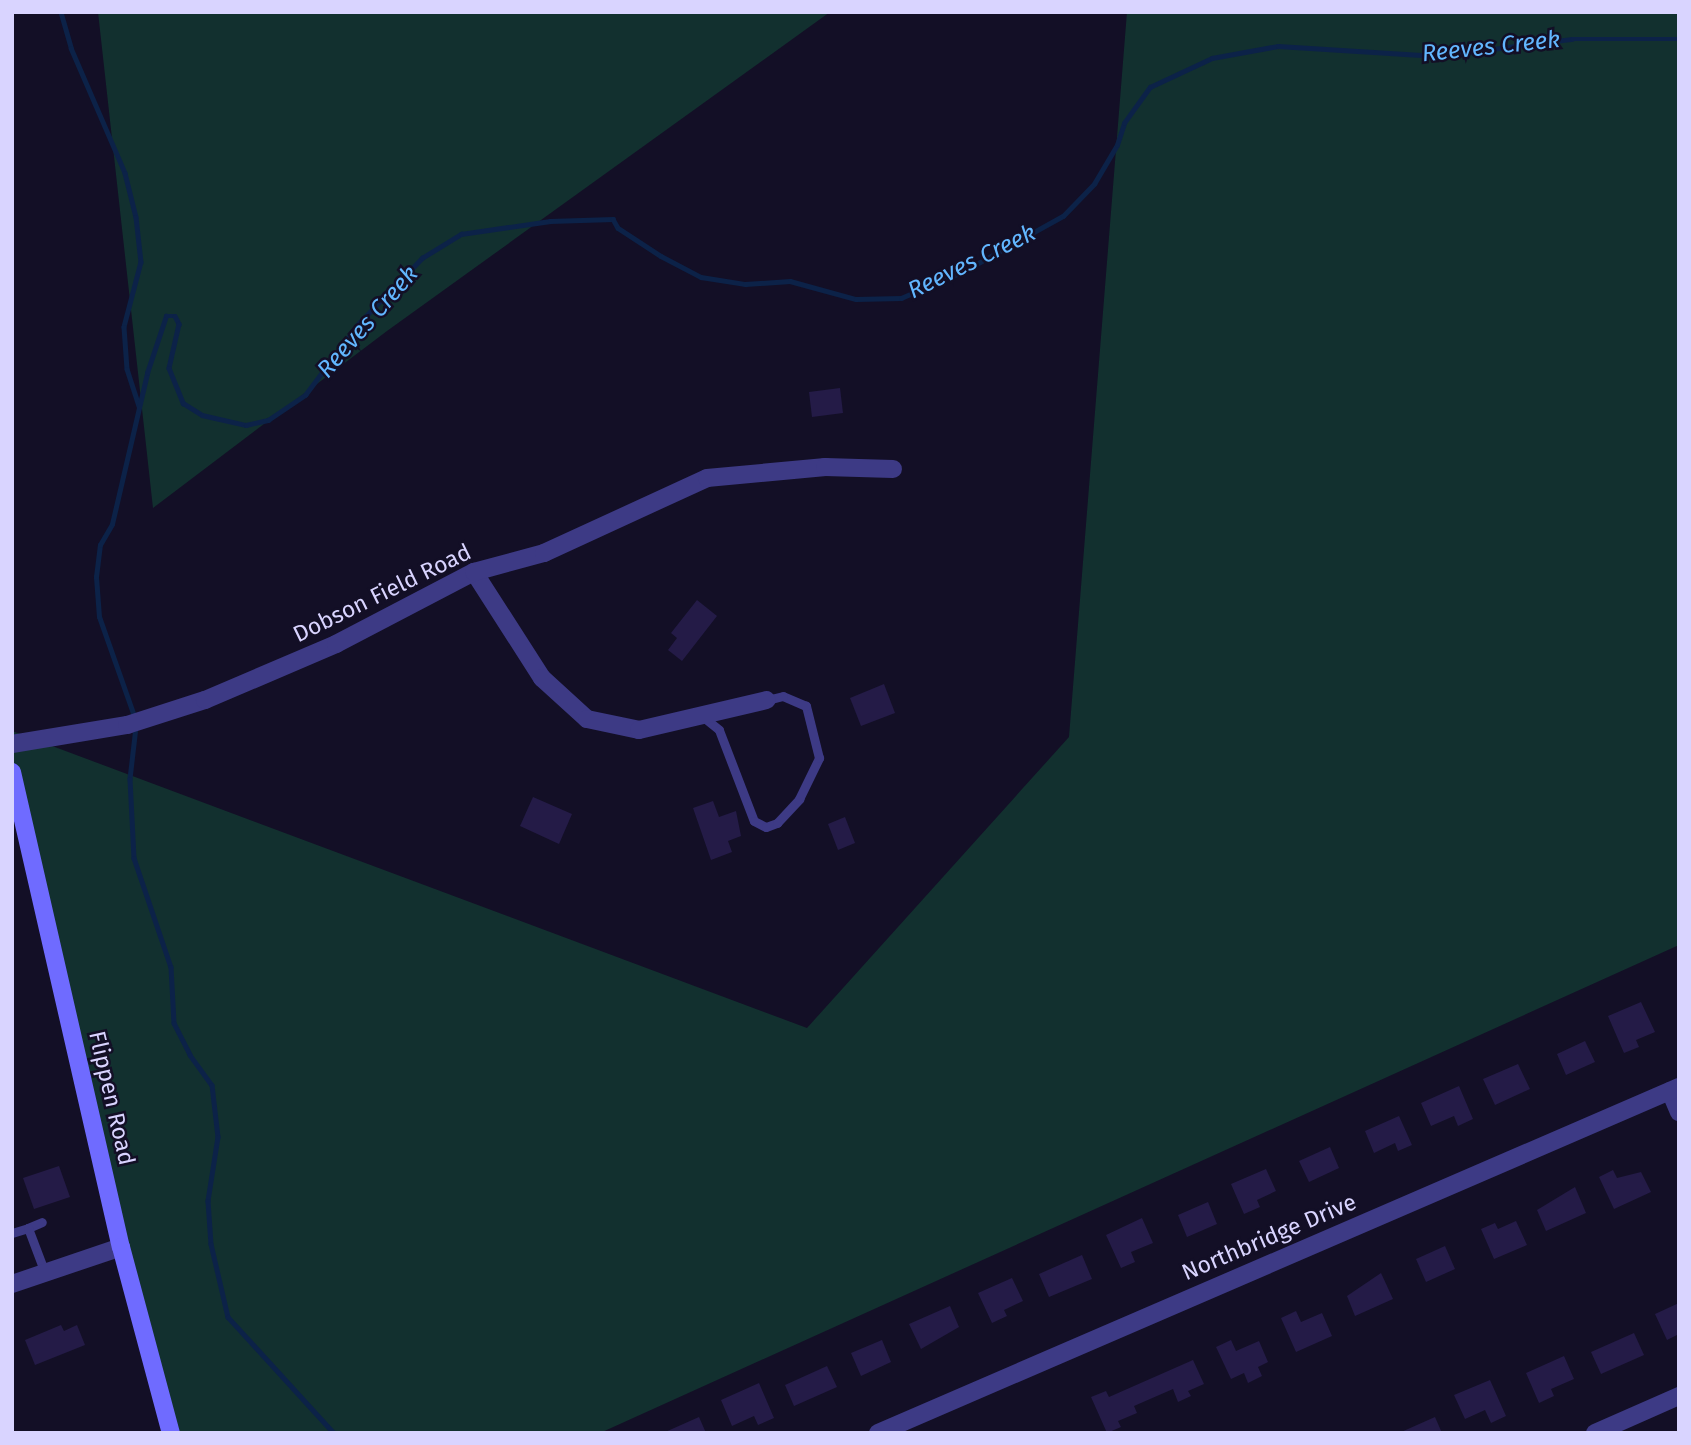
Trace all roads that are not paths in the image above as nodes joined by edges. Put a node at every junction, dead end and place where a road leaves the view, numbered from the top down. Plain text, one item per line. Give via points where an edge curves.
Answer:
1 (893, 469) dead end
2 (474, 572) junction
3 (766, 700) joint
4 (701, 715) junction
5 (12, 744) edge
6 (12, 772) edge
7 (1674, 1089) edge
8 (1679, 1112) edge
9 (42, 1222) dead end
10 (28, 1228) junction
11 (12, 1233) edge
12 (121, 1247) junction
13 (44, 1273) junction
14 (12, 1284) edge
15 (1679, 1396) edge
16 (171, 1433) edge
17 (878, 1433) edge
18 (1595, 1433) edge

1 - 2 street, Dobson Field Road via 825,467 714,476 683,486 544,553
2 - 4 street via 542,678 587,719 639,730
2 - 5 street, Dobson Field Road via 336,645 205,700 127,725
3 - 4 street
3 - 4 lane via 783,696 806,706 819,758 817,771 799,799 777,823 766,827 754,821 723,738
6 - 12 street, Flippen Road
7 - 8 street
7 - 17 street, Northbridge Drive
9 - 10 lane
10 - 11 lane
10 - 13 lane
12 - 13 street
12 - 16 street, Flippen Road
13 - 14 street
15 - 18 street

